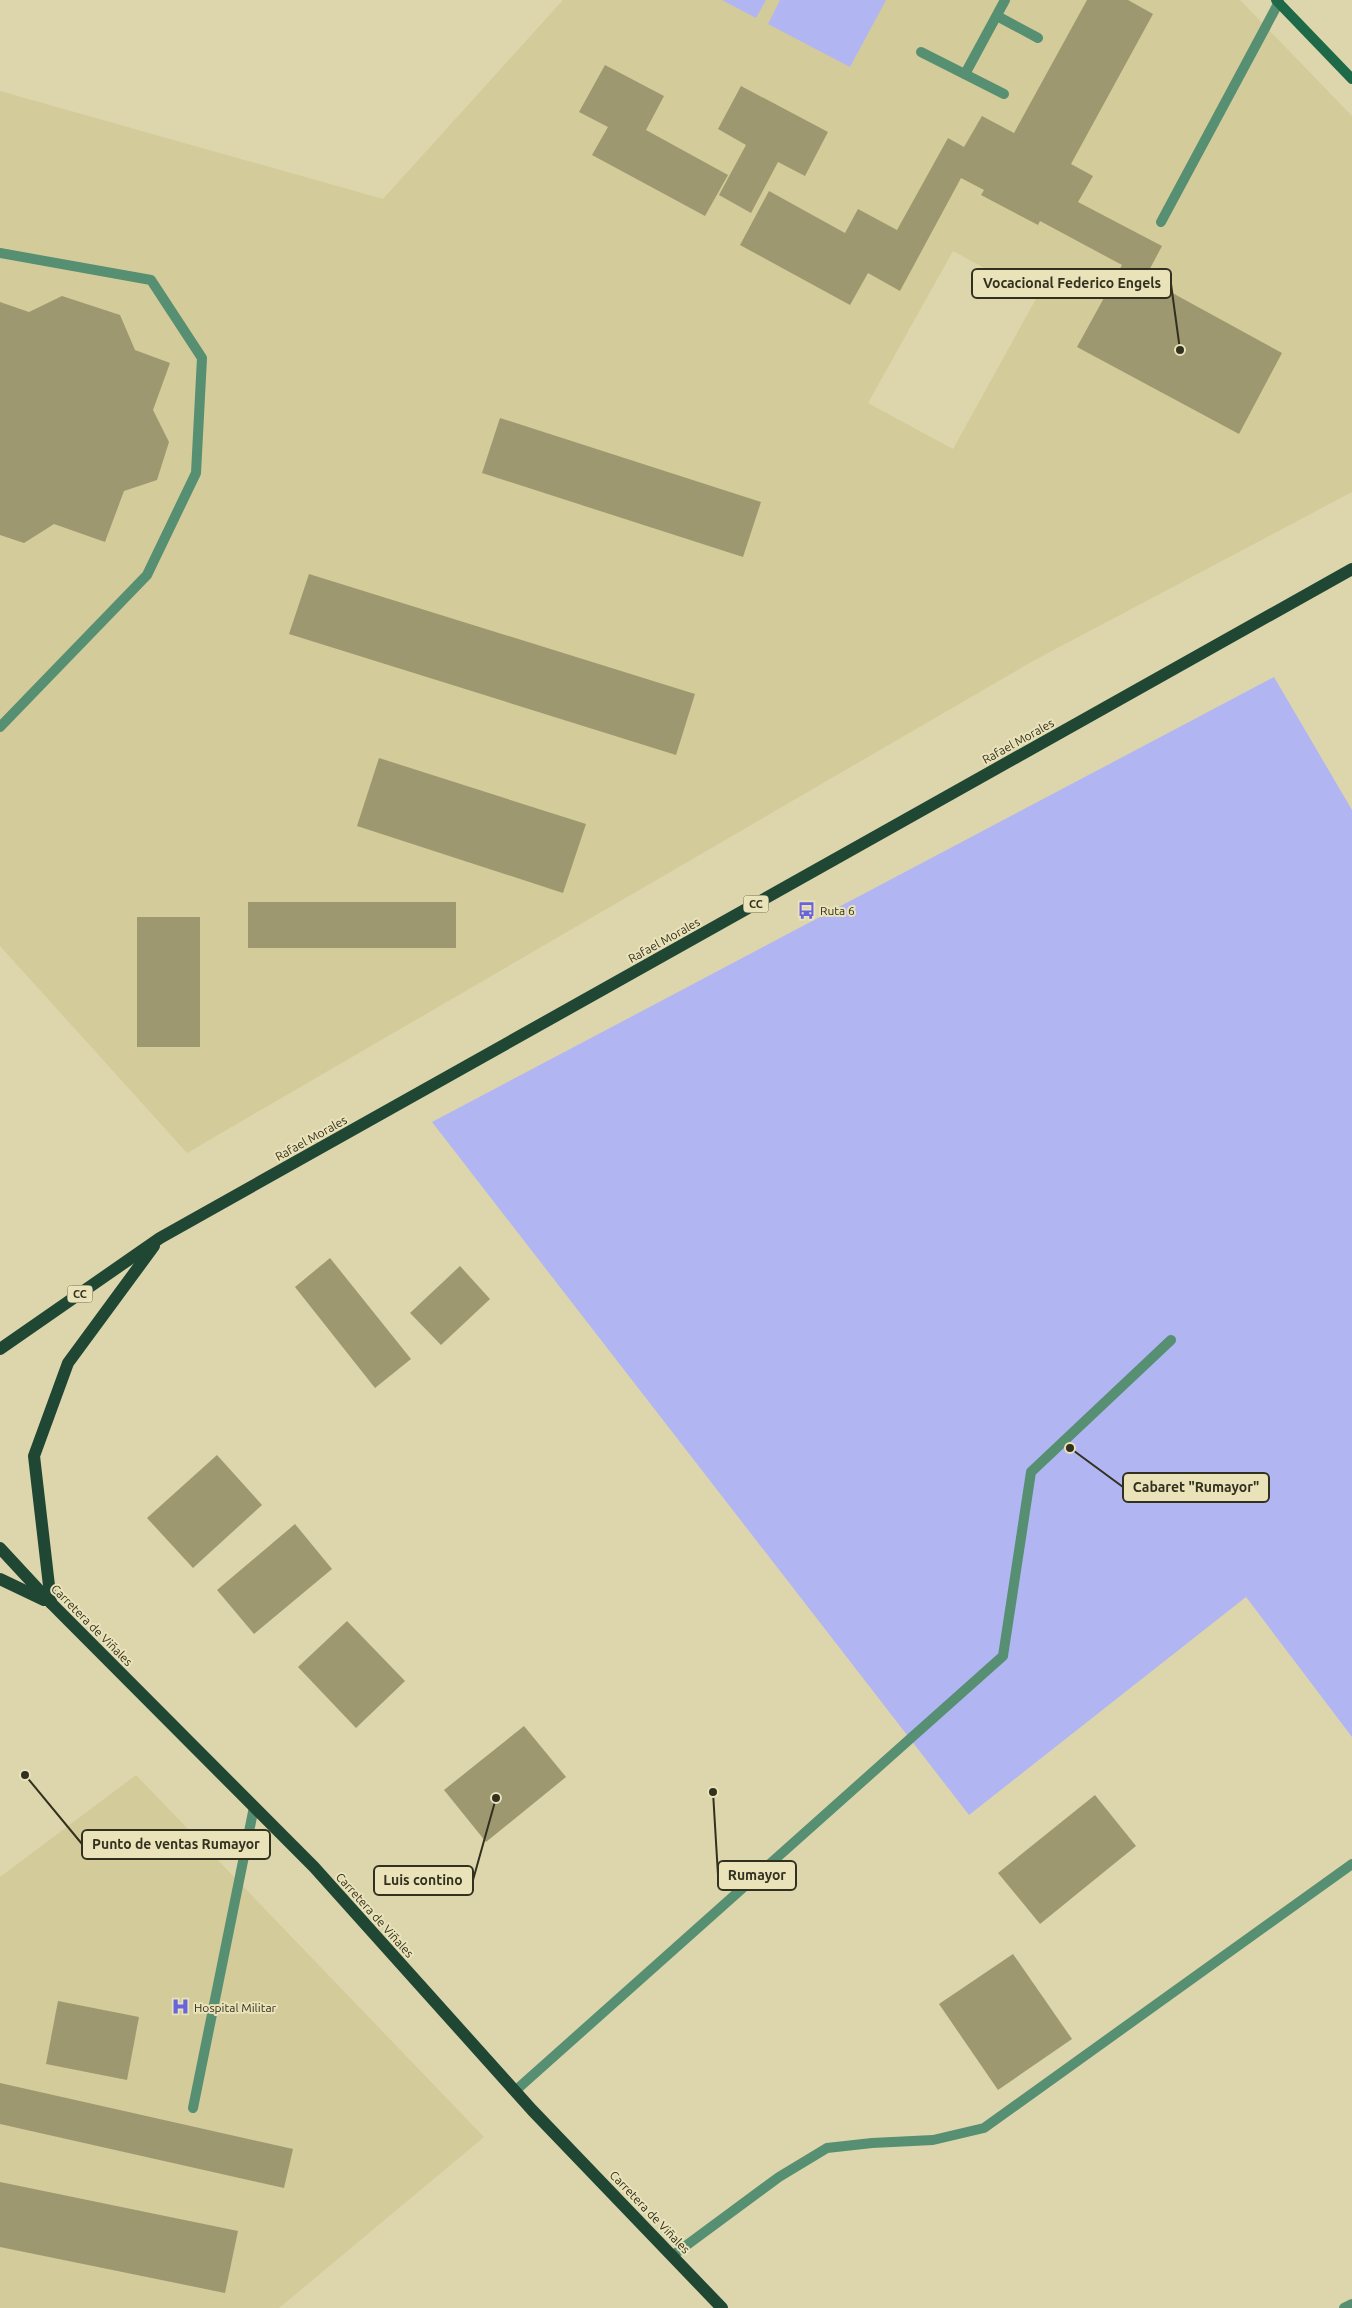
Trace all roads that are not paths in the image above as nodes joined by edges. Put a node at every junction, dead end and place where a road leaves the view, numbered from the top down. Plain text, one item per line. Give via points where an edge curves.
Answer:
1 (1005, 0) edge
2 (1277, 1) edge
3 (997, 16) junction
4 (1038, 38) dead end
5 (921, 52) dead end
6 (965, 74) junction
7 (1352, 79) edge
8 (1004, 94) dead end
9 (1161, 222) dead end
10 (0, 253) edge
11 (1352, 569) edge
12 (0, 727) edge
13 (160, 1238) junction
14 (1171, 1340) dead end
15 (0, 1350) edge
16 (0, 1548) edge
17 (0, 1579) edge
18 (51, 1603) junction
19 (254, 1807) junction
20 (1352, 1864) edge
21 (515, 2091) junction
22 (193, 2108) dead end
23 (672, 2256) junction
24 (1352, 2304) edge
25 (722, 2308) edge
26 (1344, 2308) edge

1 - 3 lane
2 - 7 main road
2 - 9 lane
3 - 4 lane
3 - 6 lane
5 - 6 lane
6 - 8 lane
10 - 12 lane via 151,280 202,358 196,473 147,575
11 - 13 main road, Rafael Morales / CC
13 - 15 main road, Rafael Morales / CC
13 - 18 main road via 68,1363 34,1456
14 - 21 lane via 1031,1472 1003,1656
16 - 18 main road, Carretera de Viñales
17 - 18 main road
18 - 19 main road, Carretera de Viñales
19 - 21 main road, Carretera de Viñales via 314,1867
19 - 22 lane
20 - 23 lane via 984,2128 933,2140 827,2148 779,2177
21 - 23 main road, Carretera de Viñales
23 - 25 main road, Carretera de Viñales
24 - 26 lane

